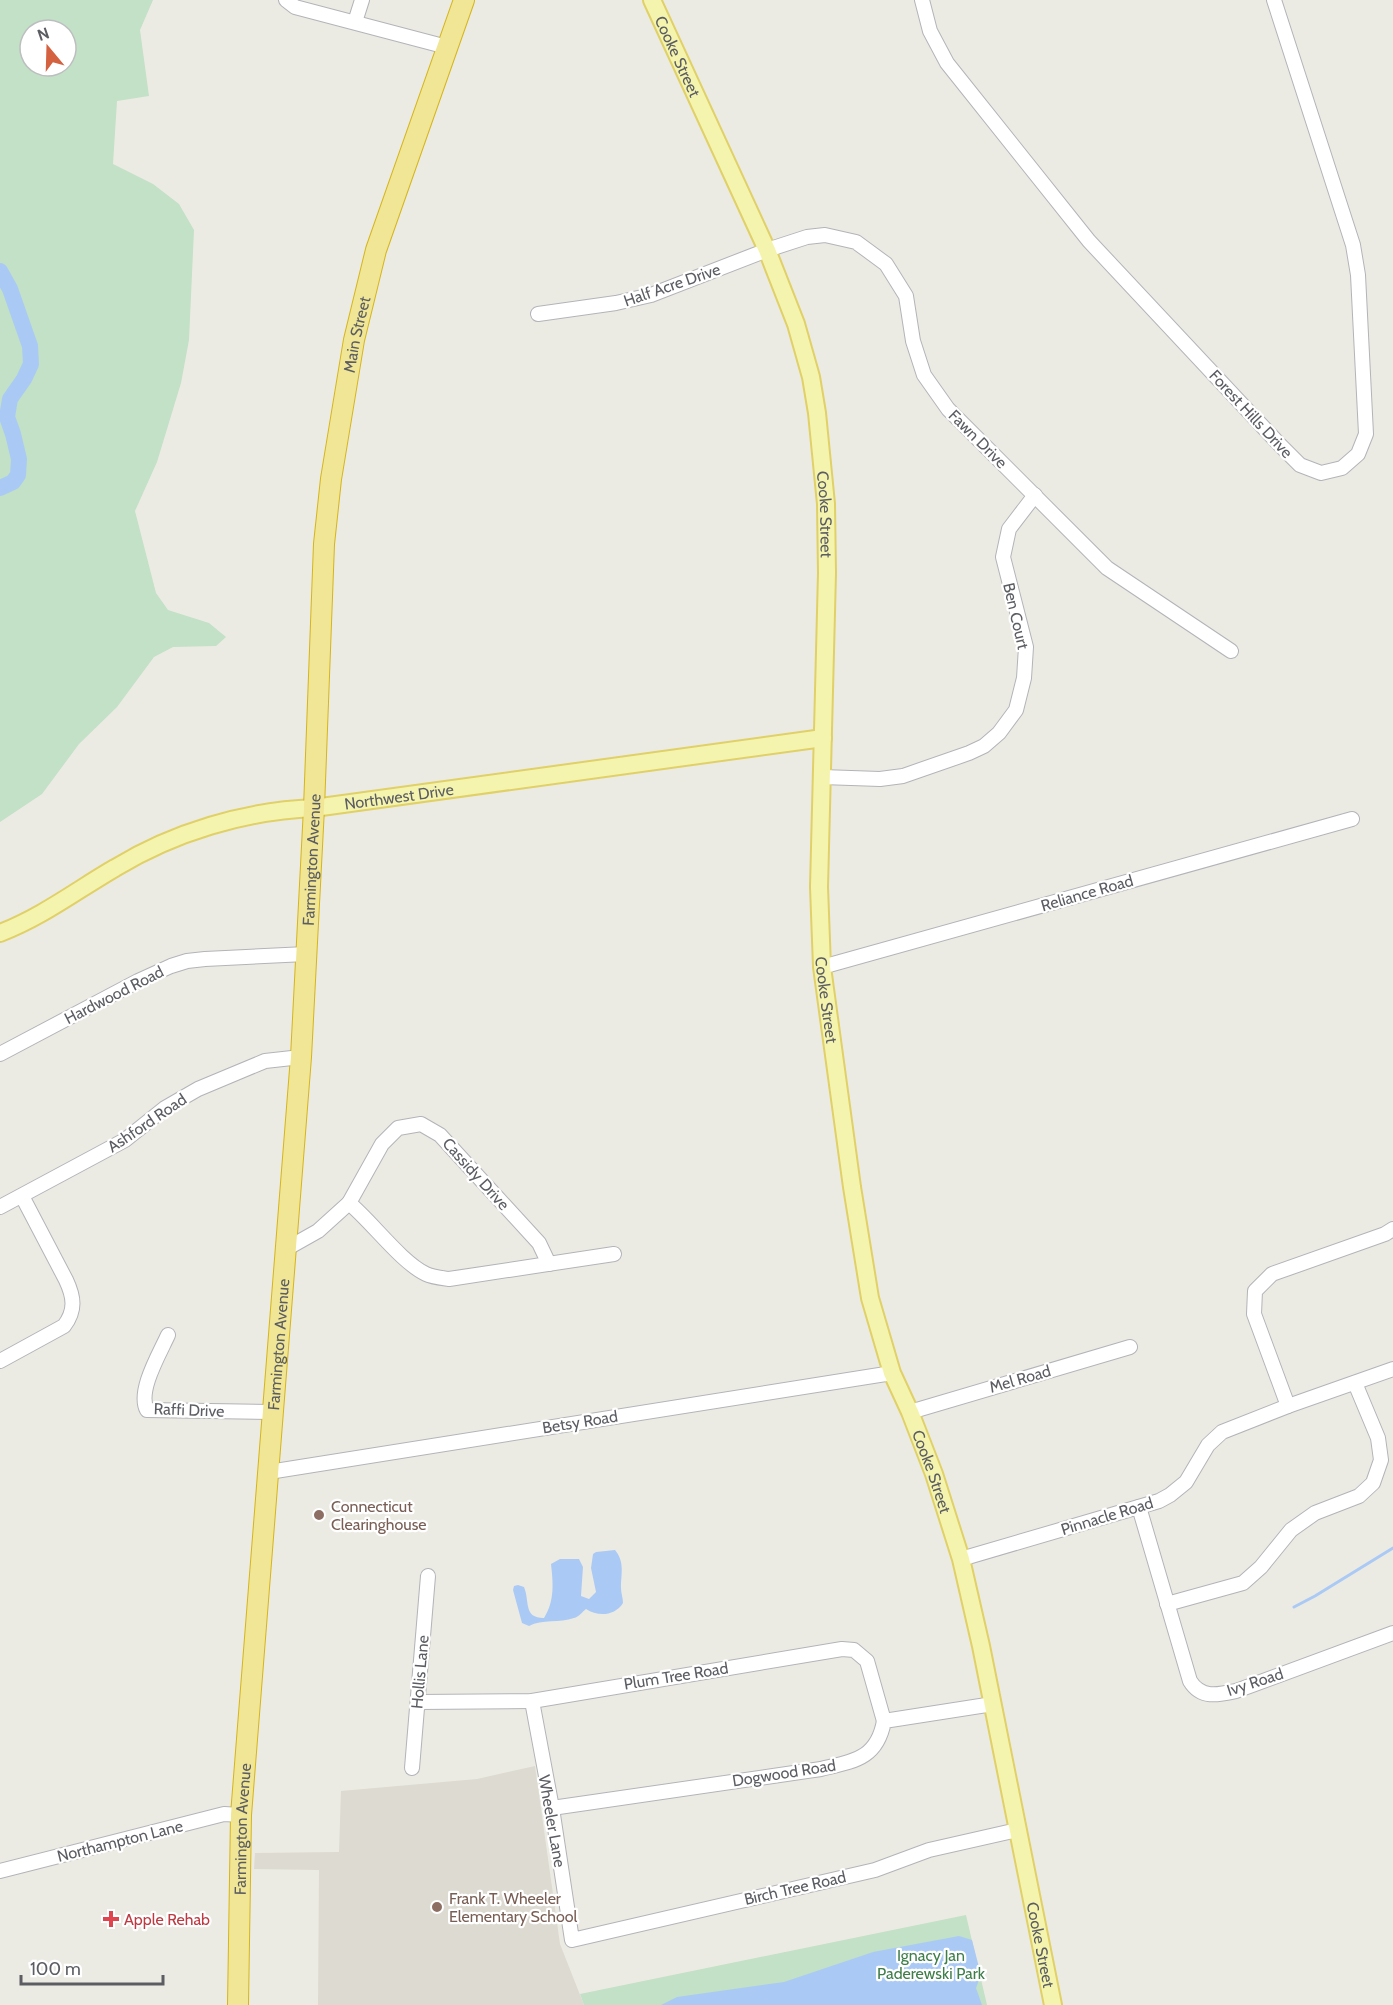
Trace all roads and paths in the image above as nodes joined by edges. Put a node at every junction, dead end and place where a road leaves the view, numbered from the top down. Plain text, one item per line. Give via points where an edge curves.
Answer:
1 (286, 0) edge
2 (362, 0) edge
3 (464, 0) edge
4 (652, 0) edge
5 (922, 0) edge
6 (1274, 0) edge
7 (355, 22) junction
8 (447, 47) junction
9 (767, 250) junction
10 (538, 314) dead end
11 (1035, 495) junction
12 (1231, 651) dead end
13 (319, 685) joint
14 (823, 738) junction
15 (822, 777) junction
16 (314, 808) junction
17 (1352, 819) dead end
18 (0, 933) edge
19 (306, 954) junction
20 (822, 968) junction
21 (0, 1054) edge
22 (301, 1057) junction
23 (22, 1196) junction
24 (349, 1203) junction
25 (0, 1207) edge
26 (1393, 1229) edge
27 (286, 1249) junction
28 (614, 1254) dead end
29 (549, 1264) junction
30 (168, 1335) dead end
31 (1130, 1347) dead end
32 (0, 1361) edge
33 (1393, 1369) edge
34 (892, 1373) junction
35 (1355, 1383) junction
36 (1288, 1406) junction
37 (274, 1412) junction
38 (910, 1412) junction
39 (269, 1472) junction
40 (1139, 1507) junction
41 (961, 1559) junction
42 (428, 1576) dead end
43 (1167, 1604) junction
44 (1393, 1633) edge
45 (532, 1701) junction
46 (418, 1702) junction
47 (993, 1704) junction
48 (884, 1720) junction
49 (412, 1768) dead end
50 (552, 1808) junction
51 (242, 1815) junction
52 (1017, 1830) junction
53 (0, 1871) edge
54 (572, 1940) joint
55 (237, 2005) edge
56 (1053, 2005) edge

1 - 7 street via 295,8
2 - 7 street
3 - 8 highway, Main Street
4 - 9 main road, Cooke Street
5 - 6 street, Forest Hills Drive via 930,31 947,63 1089,242 1300,465 1321,473 1342,468 1358,454 1366,434 1358,275 1338,195
7 - 8 street
8 - 13 highway, Main Street via 376,250 354,340 325,533
9 - 10 street, Half Acre Drive via 651,295
9 - 11 street, Fawn Drive via 825,235 856,242 886,264 906,296 913,341 924,375 948,409
9 - 14 main road, Cooke Street via 802,344 818,422 827,561
11 - 12 street, Fawn Drive via 1107,568
11 - 15 street, Ben Court via 1009,529 1003,557 1026,648 1016,710 1005,725 984,746 903,776
13 - 16 highway, Farmington Avenue
14 - 15 main road, Cooke Street
14 - 16 main road, Northwest Drive
15 - 20 main road, Cooke Street
16 - 18 main road, Northwest Drive via 272,811 181,837 116,867 52,907
16 - 19 highway, Farmington Avenue
17 - 20 street, Reliance Road
19 - 21 street, Hardwood Road via 205,959 171,966
19 - 22 highway, Farmington Avenue
20 - 34 main road, Cooke Street via 870,1298
22 - 23 street, Ashford Road via 251,1065 198,1089 165,1108 125,1140
22 - 27 highway, Farmington Avenue
23 - 25 street, Ashford Road
23 - 32 street via 72,1292 74,1304 64,1326
24 - 27 street, Cassidy Drive via 318,1231
24 - 29 street via 426,1274 449,1279
24 - 29 street, Cassidy Drive via 382,1144 398,1128 421,1124 440,1135 539,1243
26 - 36 street via 1272,1274 1255,1291 1254,1314
27 - 37 highway, Farmington Avenue
28 - 29 street
30 - 37 street, Raffi Drive via 148,1378 147,1410
31 - 38 street, Mel Road
33 - 35 street, Pinnacle Road
34 - 38 main road, Cooke Street
34 - 39 street, Betsy Road
35 - 36 street, Pinnacle Road
35 - 43 street via 1378,1438 1381,1460 1373,1483 1359,1496 1316,1512 1292,1530 1243,1582
36 - 40 street, Pinnacle Road via 1222,1432 1208,1445 1178,1489
37 - 39 highway, Farmington Avenue
38 - 41 main road, Cooke Street
39 - 51 highway, Farmington Avenue
40 - 41 street, Pinnacle Road
40 - 43 street, Ivy Road
41 - 47 main road, Cooke Street
42 - 46 street, Hollis Lane
43 - 44 street, Ivy Road via 1190,1681 1201,1694 1236,1691
45 - 46 street, Plum Tree Road
45 - 48 street, Plum Tree Road via 842,1648 854,1650 867,1662
45 - 50 street, Wheeler Lane
46 - 49 street, Hollis Lane
47 - 48 street
47 - 52 main road, Cooke Street
48 - 50 street, Dogwood Road via 876,1745 855,1761
50 - 54 street, Wheeler Lane
51 - 53 street, Northampton Lane via 224,1814
51 - 55 highway, Farmington Avenue
52 - 54 street, Birch Tree Road via 929,1850 875,1870
52 - 56 main road, Cooke Street

